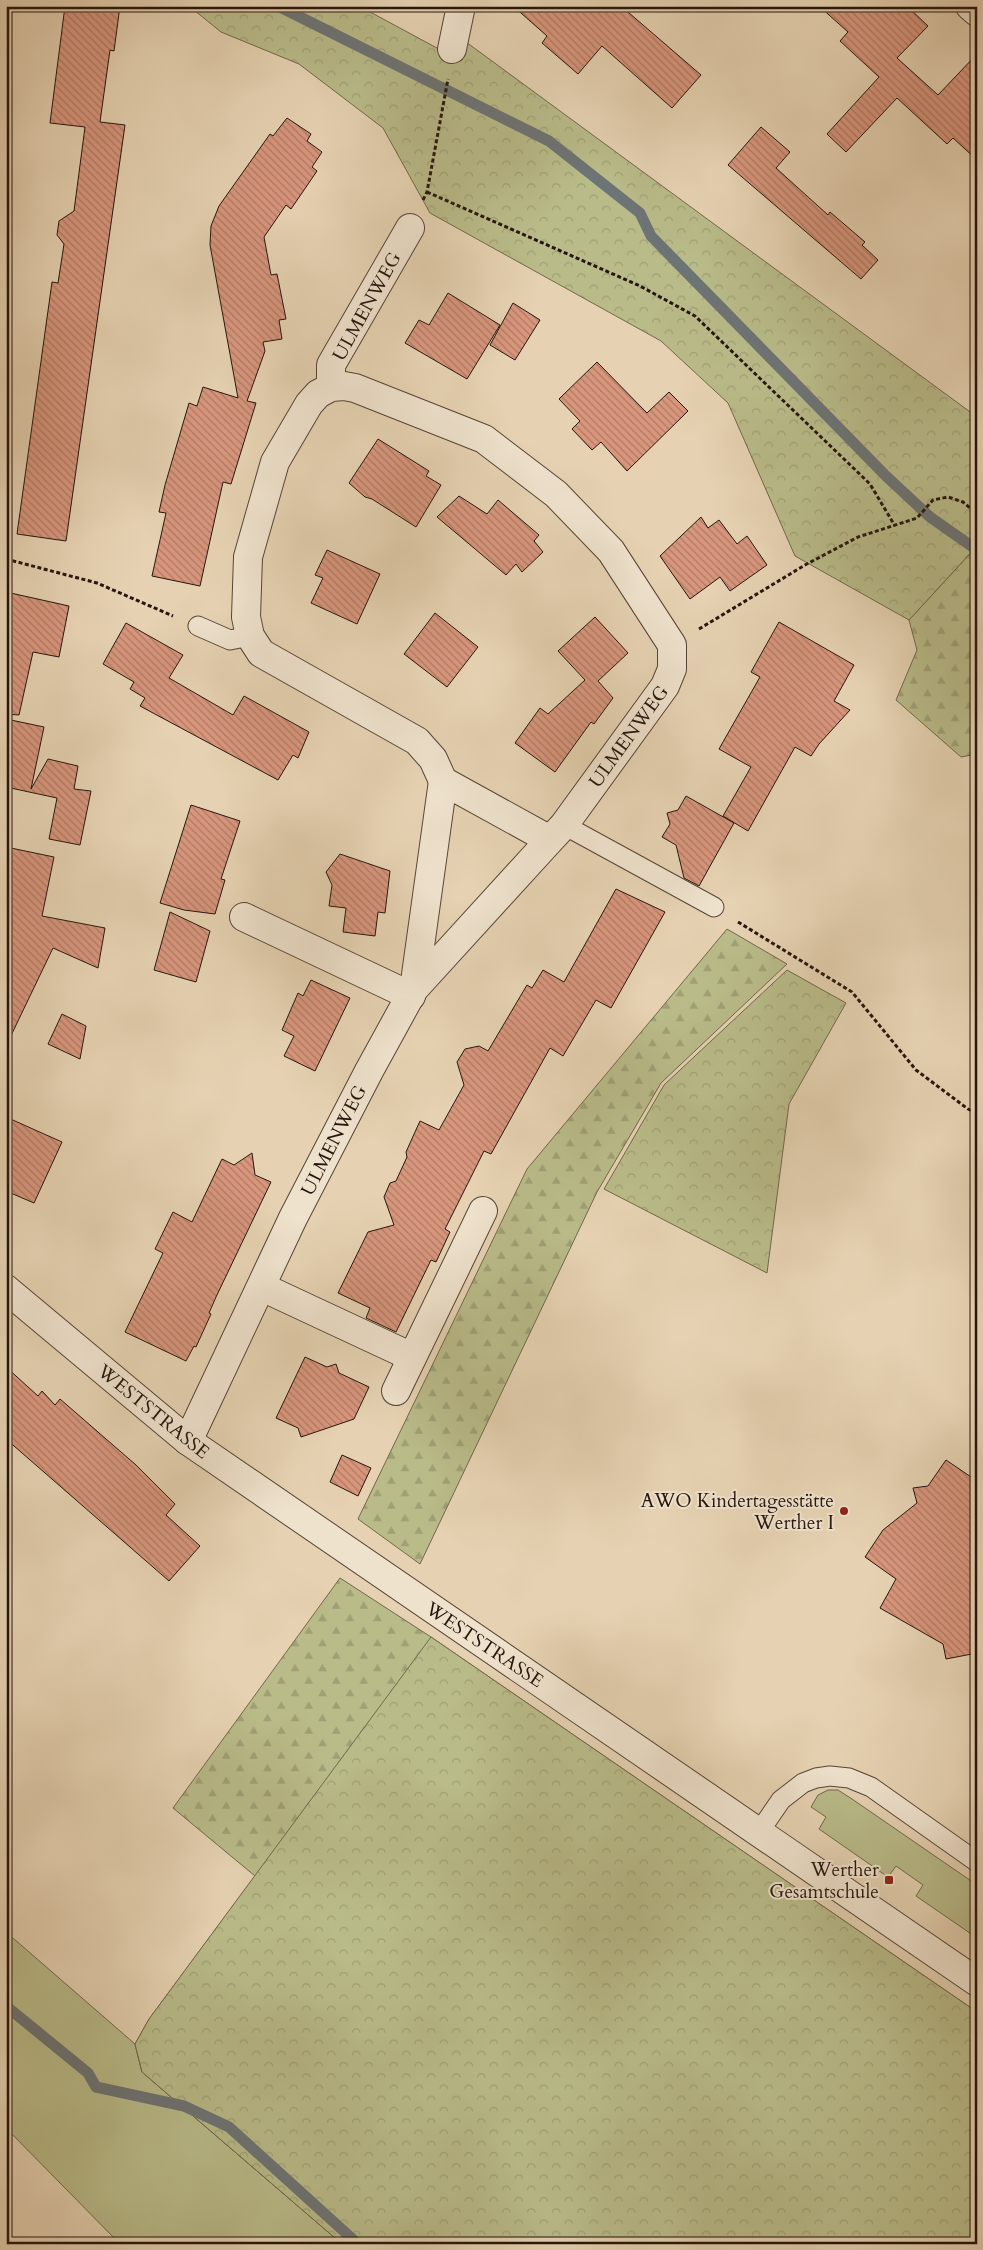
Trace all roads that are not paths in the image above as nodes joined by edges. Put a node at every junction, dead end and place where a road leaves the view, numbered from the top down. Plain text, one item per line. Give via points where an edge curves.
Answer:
1 (460, 6) edge
2 (970, 6) edge
3 (977, 12) edge
4 (452, 49) dead end
5 (410, 228) dead end
6 (331, 387) junction
7 (198, 626) road end
8 (250, 636) junction
9 (443, 781) junction
10 (557, 832) junction
11 (714, 907) road end
12 (244, 917) dead end
13 (412, 992) junction
14 (483, 1211) dead end
15 (262, 1287) junction
16 (6, 1289) edge
17 (412, 1357) junction
18 (396, 1391) dead end
19 (188, 1441) junction
20 (759, 1832) junction
21 (977, 1862) edge
22 (977, 1982) edge

1 - 4 street
2 - 3 street
5 - 6 street, ULMENWEG via 331,365
6 - 8 street, ULMENWEG via 309,404 275,462 248,557 246,617
6 - 10 street, ULMENWEG via 355,388 484,439 556,494 611,551 672,645 672,669 665,686
7 - 8 lane via 230,640
8 - 9 street, ULMENWEG via 261,653 417,741 433,759
9 - 10 street
9 - 13 street, ULMENWEG
10 - 11 lane
10 - 13 street, ULMENWEG
12 - 13 street
13 - 15 street, ULMENWEG via 298,1209
14 - 17 street
15 - 17 street
15 - 19 street, ULMENWEG
16 - 19 street, WESTSTRASSE
17 - 18 street
19 - 20 street, WESTSTRASSE
20 - 21 lane via 781,1800 803,1783 830,1776 849,1778 871,1787
20 - 22 street, WESTSTRASSE

